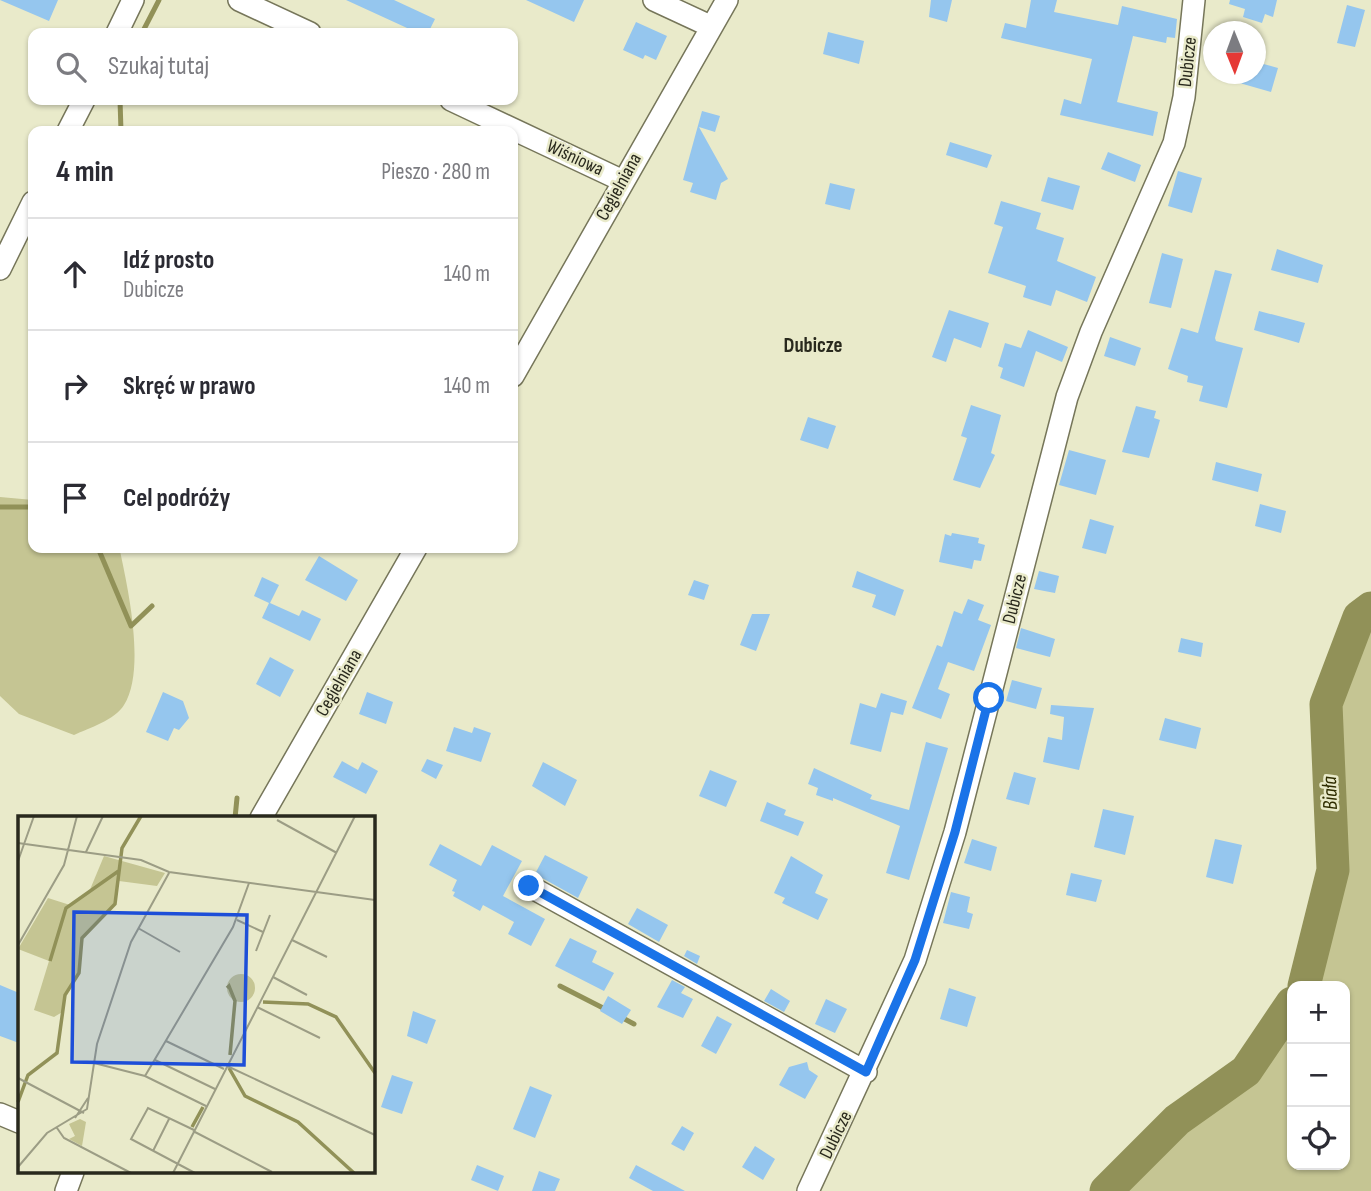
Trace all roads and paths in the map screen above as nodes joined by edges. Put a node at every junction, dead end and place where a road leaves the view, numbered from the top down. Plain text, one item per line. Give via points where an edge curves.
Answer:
1 (133, 0) edge
2 (239, 0) edge
3 (654, 0) edge
4 (727, 0) edge
5 (1194, 0) edge
6 (710, 26) junction
7 (119, 28) edge
8 (299, 28) edge
9 (81, 105) edge
10 (462, 105) edge
11 (71, 126) edge
12 (506, 126) edge
13 (518, 132) edge
14 (623, 181) junction
15 (28, 212) edge
16 (0, 270) edge
17 (518, 367) edge
18 (413, 553) edge
19 (262, 816) edge
20 (529, 886) dead end
21 (866, 1072) junction
22 (0, 1114) edge
23 (18, 1122) edge
24 (72, 1174) edge
25 (66, 1191) edge
26 (808, 1191) edge

1 - 7 street
2 - 8 street
3 - 6 street
4 - 6 street, Cegielniana
5 - 21 street, Dubicze via 1184,97 1174,143 1067,397 955,832 915,960
6 - 14 street, Cegielniana
9 - 11 street
10 - 12 street, Wiśniowa
13 - 14 street, Wiśniowa
14 - 17 street, Cegielniana
15 - 16 street
18 - 19 street, Cegielniana
20 - 21 street
21 - 26 street, Dubicze
22 - 23 street
24 - 25 street

